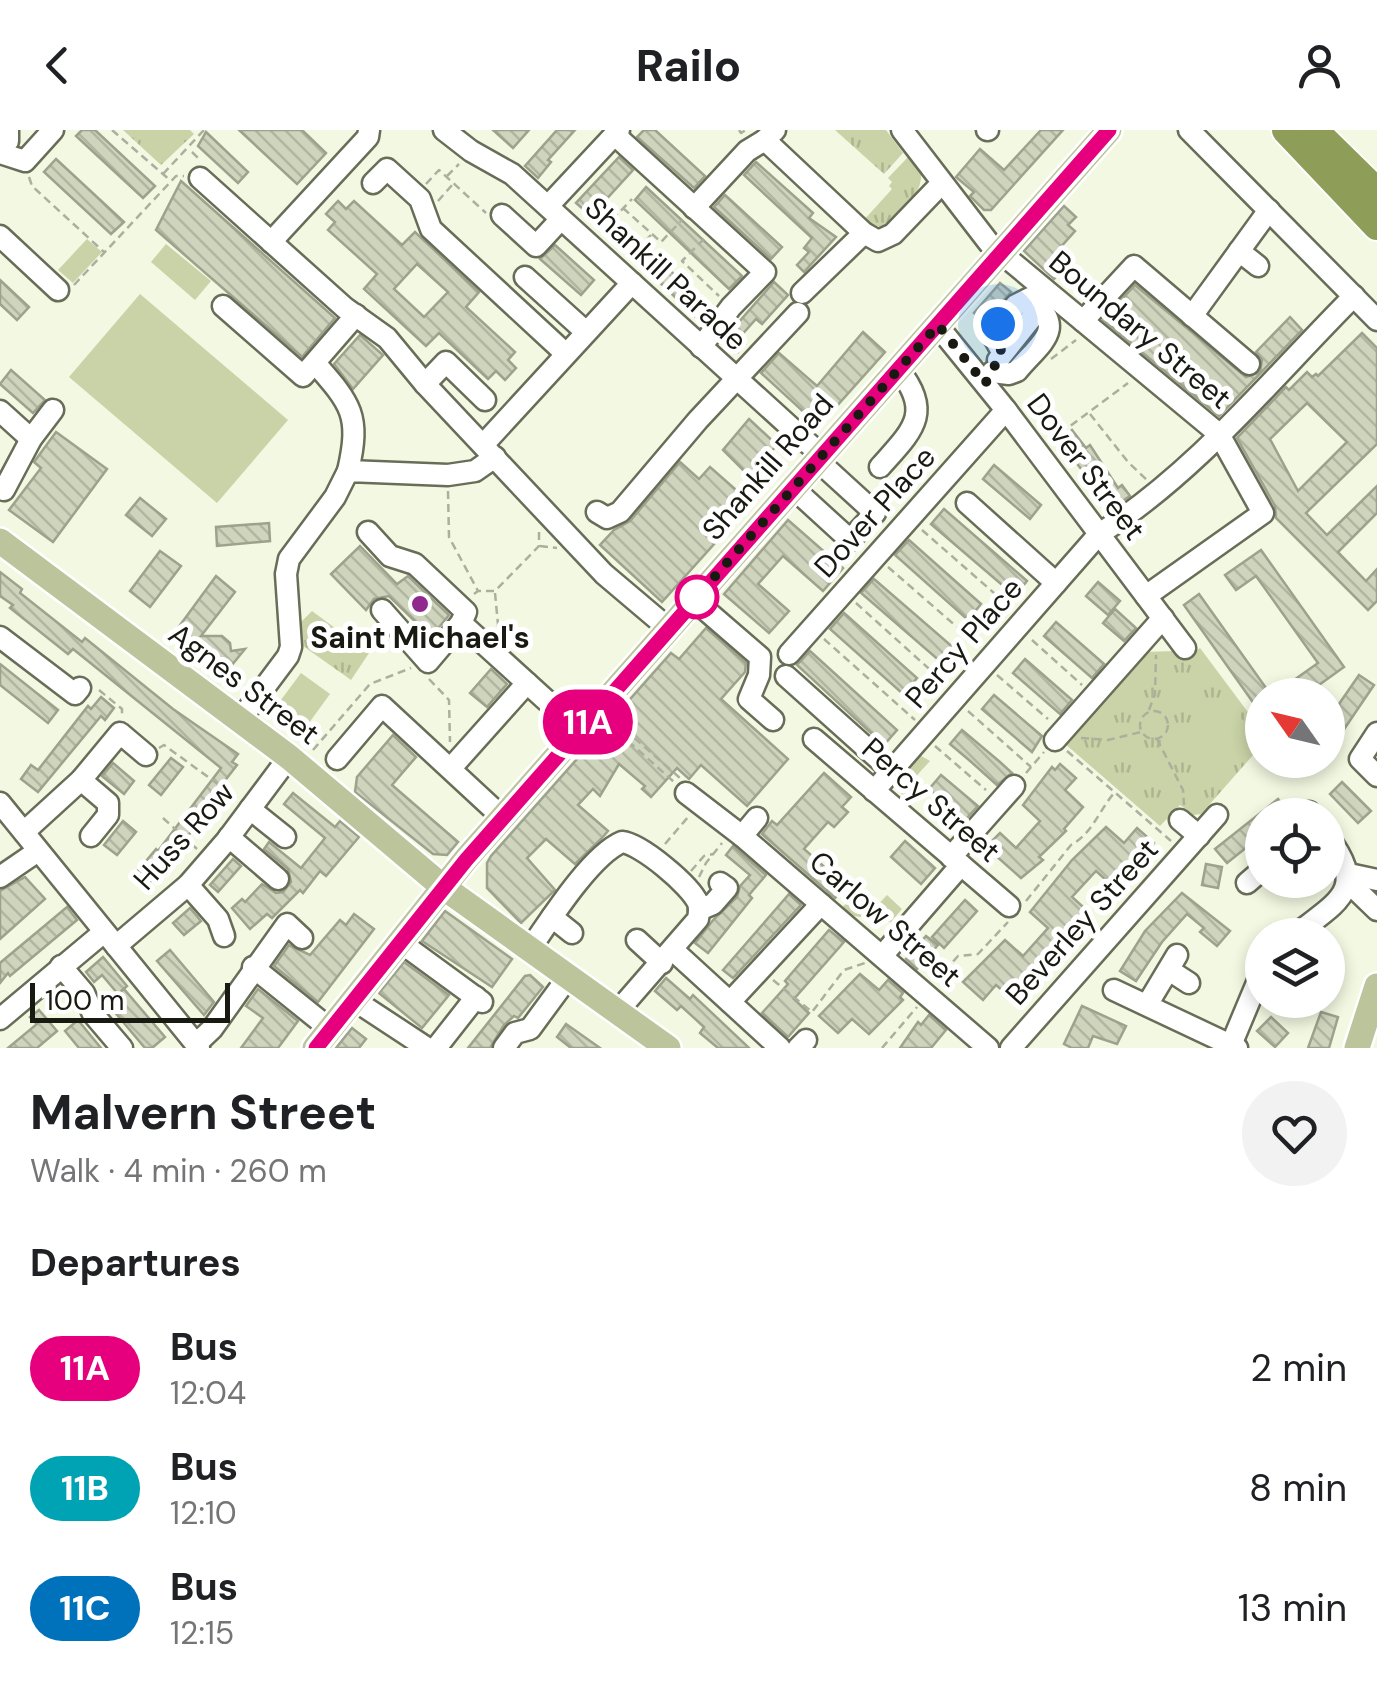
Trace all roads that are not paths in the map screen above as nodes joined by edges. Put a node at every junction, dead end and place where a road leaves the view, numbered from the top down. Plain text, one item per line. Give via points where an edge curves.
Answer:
1 (8, 130) edge
2 (53, 130) edge
3 (369, 130) edge
4 (444, 130) edge
5 (902, 130) edge
6 (1109, 130) edge
7 (1189, 130) edge
8 (1286, 130) edge
9 (1314, 130) edge
10 (617, 132) edge
11 (770, 135) edge
12 (0, 152) edge
13 (200, 178) dead end
14 (373, 183) dead end
15 (942, 183) junction
16 (1377, 192) edge
17 (694, 208) junction
18 (1269, 210) junction
19 (554, 212) junction
20 (502, 215) road end
21 (1377, 226) edge
22 (864, 234) junction
23 (0, 236) edge
24 (271, 242) junction
25 (1240, 251) junction
26 (1000, 252) junction
27 (1258, 266) dead end
28 (526, 276) dead end
29 (625, 276) junction
30 (58, 290) road end
31 (1354, 296) junction
32 (224, 306) dead end
33 (356, 314) junction
34 (1192, 316) junction
35 (1083, 320) junction
36 (1377, 320) edge
37 (938, 325) junction
38 (586, 332) junction
39 (701, 347) junction
40 (566, 354) junction
41 (1242, 365) dead end
42 (898, 369) junction
43 (309, 370) junction
44 (988, 378) junction
45 (736, 380) junction
46 (425, 384) junction
47 (486, 400) dead end
48 (53, 410) dead end
49 (1006, 410) junction
50 (0, 411) edge
51 (1218, 434) junction
52 (30, 439) junction
53 (489, 451) junction
54 (819, 458) junction
55 (880, 468) dead end
56 (348, 471) junction
57 (840, 481) junction
58 (792, 488) junction
59 (4, 490) dead end
60 (967, 503) dead end
61 (815, 508) junction
62 (597, 512) dead end
63 (368, 532) dead end
64 (1099, 534) junction
65 (0, 541) edge
66 (1056, 582) junction
67 (1146, 596) junction
68 (694, 600) junction
69 (382, 610) dead end
70 (461, 615) junction
71 (1158, 625) junction
72 (669, 629) junction
73 (0, 637) edge
74 (1184, 648) dead end
75 (789, 654) dead end
76 (786, 676) dead end
77 (526, 683) junction
78 (80, 688) road end
79 (240, 720) junction
80 (773, 720) dead end
81 (580, 731) junction
82 (1377, 733) edge
83 (1058, 736) road end
84 (814, 739) dead end
85 (146, 754) road end
86 (338, 758) dead end
87 (294, 762) junction
88 (451, 768) junction
89 (892, 770) junction
90 (1377, 776) edge
91 (81, 780) junction
92 (1014, 786) road end
93 (874, 791) junction
94 (696, 798) road end
95 (0, 803) edge
96 (250, 808) junction
97 (1217, 815) dead end
98 (504, 818) junction
99 (757, 818) dead end
100 (1180, 820) road end
101 (24, 832) junction
102 (738, 832) junction
103 (91, 836) dead end
104 (1198, 836) junction
105 (229, 837) junction
106 (285, 837) dead end
107 (479, 846) junction
108 (38, 851) junction
109 (956, 861) junction
110 (1345, 865) edge
111 (0, 878) edge
112 (1348, 878) junction
113 (278, 879) dead end
114 (1377, 880) edge
115 (720, 883) dead end
116 (188, 884) junction
117 (443, 887) junction
118 (697, 904) junction
119 (821, 904) junction
120 (1008, 906) dead end
121 (1377, 910) edge
122 (480, 913) junction
123 (552, 916) junction
124 (1316, 918) edge
125 (572, 933) dead end
126 (224, 936) dead end
127 (302, 938) dead end
128 (110, 939) junction
129 (636, 940) dead end
130 (400, 942) junction
131 (530, 949) junction
132 (879, 953) junction
133 (668, 957) junction
134 (61, 966) junction
135 (253, 968) junction
136 (1077, 972) junction
137 (569, 976) junction
138 (1189, 983) dead end
139 (1377, 986) edge
140 (354, 1000) junction
141 (730, 1002) junction
142 (1147, 1006) junction
143 (618, 1011) junction
144 (1245, 1017) edge
145 (0, 1018) edge
146 (323, 1039) edge
147 (1203, 1041) edge
148 (189, 1044) edge
149 (1021, 1044) edge
150 (1234, 1047) edge
151 (122, 1048) edge
152 (426, 1048) edge
153 (436, 1048) edge
154 (504, 1048) edge
155 (668, 1048) edge
156 (780, 1048) edge
157 (988, 1048) edge
158 (1357, 1048) edge

1 - 12 street
2 - 12 street via 24,162
3 - 24 street
4 - 19 street via 512,174
5 - 15 street, Boundary Street
6 - 26 main road, Shankill Road
7 - 18 street
8 - 21 highway
9 - 16 highway
10 - 17 street
10 - 19 street, Shankill Parade
11 - 17 street
11 - 22 street
13 - 24 street
14 - 40 street via 387,169 420,199 431,230
15 - 22 street via 893,234 878,240
15 - 26 street, Boundary Street
17 - 39 street via 765,272
18 - 25 street
18 - 31 street
19 - 20 street via 536,246
19 - 29 street, Shankill Parade
22 - 45 street
23 - 30 street
24 - 33 street
25 - 27 street
25 - 34 street
26 - 35 street, Boundary Street
26 - 37 main road, Shankill Road
28 - 38 street
29 - 38 street
29 - 39 street, Shankill Parade
31 - 36 street
31 - 51 street, Percy Place
32 - 43 street
33 - 43 street
33 - 46 street via 387,338
34 - 35 street via 1134,266
34 - 41 street
35 - 51 street, Boundary Street
37 - 42 main road, Shankill Road
37 - 44 street, Dover Street
38 - 40 street
39 - 45 street, Shankill Parade
40 - 53 street
42 - 54 main road, Shankill Road
42 - 55 street via 917,402 915,427
43 - 56 street via 349,404 354,446
44 - 44 street via 1002,352 1040,306 1049,332 1016,371
44 - 49 street, Dover Street
45 - 54 street, Shankill Parade
45 - 62 street via 620,512 607,518
46 - 47 street via 446,362
46 - 53 street
48 - 52 street
49 - 64 street, Dover Street
49 - 75 street, Dover Place
50 - 52 street
51 - 64 street, Percy Place via 1158,492
51 - 67 street, Boundary Street via 1263,513
52 - 59 street
53 - 56 street via 475,471 448,475
53 - 72 street via 604,574
54 - 57 street, Shankill Parade
54 - 58 main road, Shankill Road
56 - 79 street via 337,500 290,559 288,656
57 - 61 street
57 - 61 street, Shankill Parade via 874,513 850,540
58 - 61 street
58 - 68 main road, Shankill Road
60 - 66 street
63 - 70 street via 390,556 415,564
64 - 66 street, Percy Place
64 - 67 street, Dover Street
65 - 79 main road, Agnes Street
66 - 89 street, Percy Place
67 - 71 street, Dover Street
68 - 72 main road, Shankill Road
68 - 80 street via 760,656 749,699
69 - 70 street via 426,660
70 - 77 street
71 - 74 street, Dover Street
71 - 83 street
72 - 81 main road, Shankill Road
73 - 78 street via 75,694
76 - 89 street, Percy Street
77 - 81 street
77 - 88 street
79 - 87 main road, Agnes Street
81 - 98 main road, Shankill Road
82 - 90 street via 1360,759
84 - 93 street, Percy Street
85 - 91 street via 120,733
86 - 88 street via 382,706
87 - 96 street, Huss Row
87 - 117 main road, Agnes Street
88 - 98 street
89 - 93 street, Percy Place
91 - 101 street
91 - 103 street via 108,803 108,815
92 - 109 street
93 - 109 street, Percy Street
94 - 102 street, Carlow Street
95 - 101 street
96 - 105 street, Huss Row
96 - 106 street
97 - 104 street, Beverley Street
98 - 107 main road, Shankill Road
99 - 102 street
100 - 104 street, Beverley Street
101 - 108 street
102 - 119 street, Carlow Street
104 - 136 street, Beverley Street
105 - 113 street
105 - 116 street, Huss Row
107 - 117 main road, Shankill Road
107 - 122 main road
108 - 111 street
108 - 128 street
109 - 120 street, Percy Street
109 - 132 street
110 - 112 street
112 - 114 street
112 - 121 street
112 - 124 street
115 - 118 street via 727,888 712,904
116 - 126 street
116 - 128 street, Huss Row
117 - 122 main road, Agnes Street
117 - 130 main road, Shankill Road
118 - 123 street via 650,846 632,843 614,846
118 - 133 street via 692,930
119 - 132 street, Carlow Street
119 - 141 street
122 - 131 main road, Agnes Street
123 - 125 street
123 - 131 street
127 - 135 street via 286,924
128 - 134 street, Huss Row
128 - 148 street
129 - 133 street
130 - 140 main road, Shankill Road
130 - 153 street via 479,999
131 - 137 main road, Agnes Street
132 - 157 street, Carlow Street
133 - 141 street
133 - 143 street
134 - 145 street, Huss Row
134 - 151 street
135 - 146 street
135 - 148 street via 212,1029
136 - 142 street
136 - 149 street, Beverley Street
137 - 143 main road, Agnes Street
137 - 154 street via 530,1029
138 - 142 street via 1173,963
139 - 158 main road
140 - 146 main road, Shankill Road
140 - 152 street
141 - 156 street
142 - 147 street
143 - 155 main road, Agnes Street
144 - 150 street
147 - 150 street

